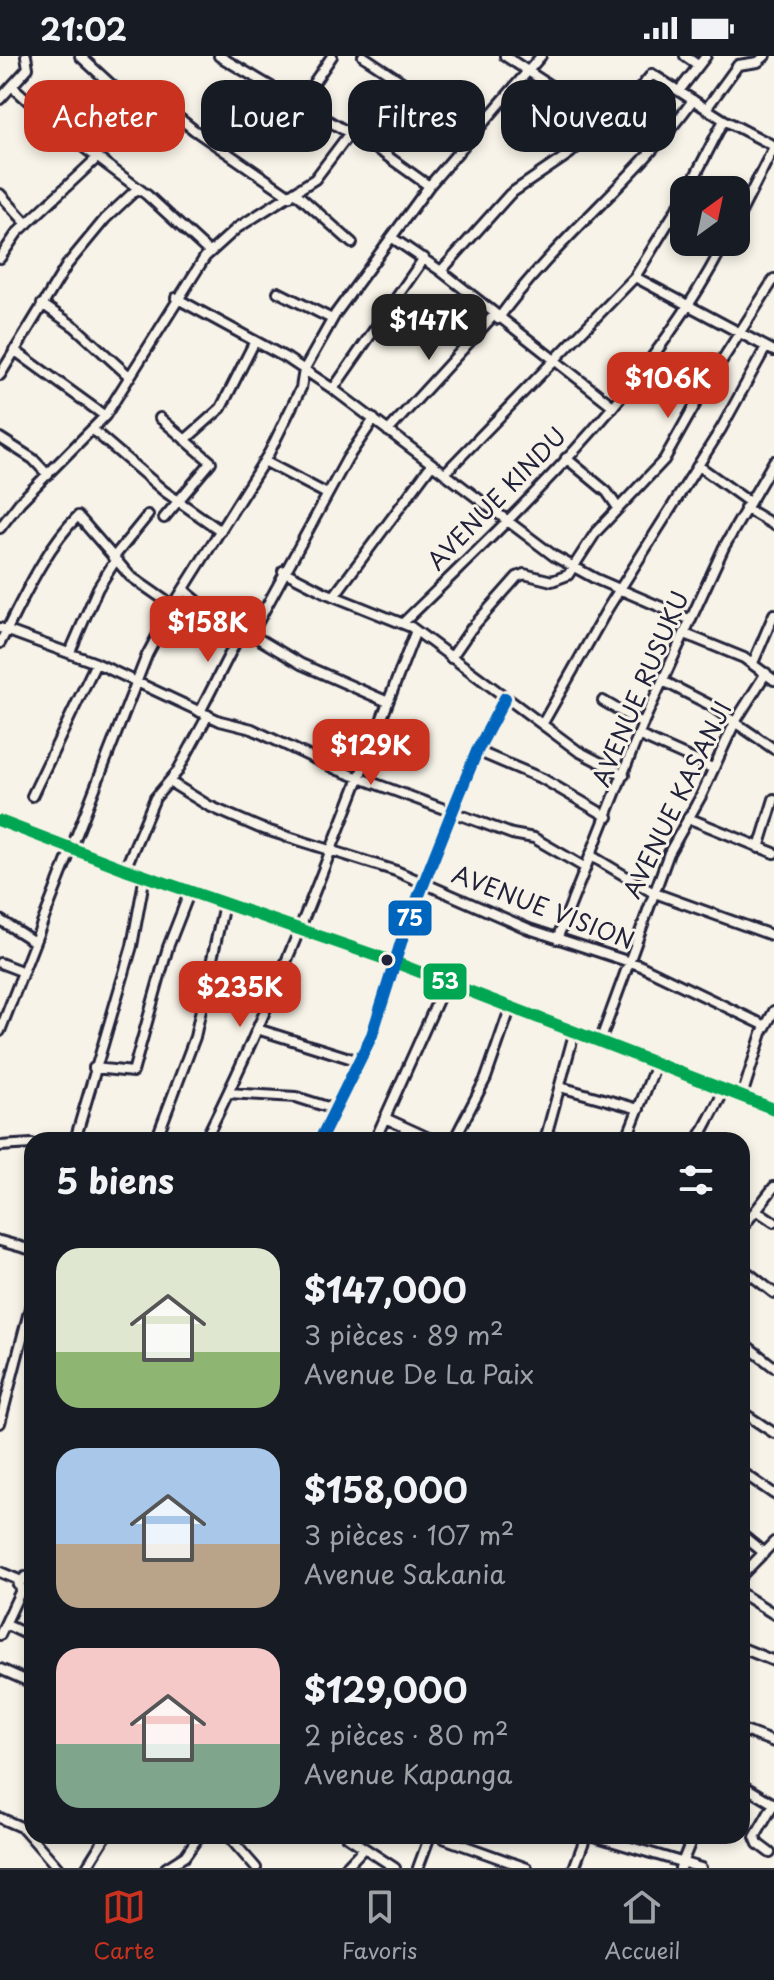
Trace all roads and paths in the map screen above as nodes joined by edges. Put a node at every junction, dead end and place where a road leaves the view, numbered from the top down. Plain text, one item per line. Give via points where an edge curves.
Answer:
1 (26, 56) edge
2 (80, 56) edge
3 (219, 56) edge
4 (332, 56) edge
5 (363, 56) edge
6 (505, 56) edge
7 (541, 56) edge
8 (685, 56) edge
9 (706, 56) edge
10 (765, 56) edge
11 (698, 65) junction
12 (531, 72) junction
13 (260, 80) edge
14 (316, 80) edge
15 (399, 80) edge
16 (541, 80) edge
17 (647, 80) edge
18 (663, 80) edge
19 (13, 87) junction
20 (676, 89) edge
21 (679, 91) junction
22 (0, 99) edge
23 (693, 100) junction
24 (706, 109) junction
25 (724, 120) junction
26 (485, 124) edge
27 (348, 135) edge
28 (774, 147) edge
29 (377, 152) edge
30 (460, 152) edge
31 (570, 152) edge
32 (97, 158) junction
33 (695, 176) edge
34 (429, 186) junction
35 (138, 188) junction
36 (0, 194) edge
37 (293, 194) junction
38 (750, 194) edge
39 (670, 220) edge
40 (27, 224) junction
41 (394, 239) junction
42 (352, 243) dead end
43 (209, 252) junction
44 (717, 256) edge
45 (0, 258) edge
46 (424, 258) junction
47 (441, 271) junction
48 (635, 277) junction
49 (774, 279) edge
50 (278, 292) dead end
51 (176, 298) junction
52 (42, 304) junction
53 (687, 306) junction
54 (496, 317) junction
55 (332, 319) junction
56 (739, 334) junction
57 (255, 341) junction
58 (770, 349) edge
59 (14, 350) junction
60 (555, 360) junction
61 (304, 370) junction
62 (0, 375) edge
63 (129, 376) junction
64 (333, 389) junction
65 (613, 406) junction
66 (105, 416) junction
67 (160, 418) dead end
68 (374, 419) junction
69 (93, 430) junction
70 (388, 431) junction
71 (0, 438) edge
72 (185, 440) junction
73 (566, 458) junction
74 (264, 461) junction
75 (774, 461) edge
76 (432, 464) junction
77 (699, 466) junction
78 (445, 473) junction
79 (48, 475) junction
80 (327, 494) junction
81 (177, 501) junction
82 (747, 505) junction
83 (618, 508) junction
84 (148, 515) dead end
85 (164, 518) dead end
86 (505, 520) junction
87 (774, 525) edge
88 (0, 528) edge
89 (221, 531) junction
90 (114, 560) junction
91 (571, 567) junction
92 (283, 571) junction
93 (184, 590) junction
94 (620, 590) junction
95 (334, 596) junction
96 (173, 606) junction
97 (774, 614) edge
98 (691, 620) junction
99 (403, 623) junction
100 (243, 628) junction
101 (3, 630) edge
102 (252, 633) junction
103 (415, 633) junction
104 (685, 634) junction
105 (0, 643) edge
106 (70, 652) junction
107 (451, 658) junction
108 (96, 663) junction
109 (753, 663) junction
110 (766, 673) junction
111 (137, 680) junction
112 (774, 680) edge
113 (663, 681) junction
114 (505, 698) junction
115 (603, 701) dead end
116 (388, 702) junction
117 (204, 714) junction
118 (735, 722) junction
119 (543, 723) junction
120 (643, 724) junction
121 (638, 735) junction
122 (774, 749) edge
123 (477, 751) junction
124 (712, 768) junction
125 (624, 775) junction
126 (357, 776) junction
127 (170, 782) junction
128 (32, 796) dead end
129 (774, 799) edge
130 (452, 812) junction
131 (608, 817) junction
132 (688, 818) junction
133 (0, 821) edge
134 (69, 848) junction
135 (759, 848) junction
136 (330, 850) junction
137 (774, 853) edge
138 (590, 855) junction
139 (584, 867) junction
140 (125, 869) junction
141 (145, 875) junction
142 (425, 884) junction
143 (190, 891) junction
144 (652, 892) junction
145 (224, 904) junction
146 (0, 920) edge
147 (299, 930) junction
148 (774, 936) edge
149 (557, 939) junction
150 (33, 941) junction
151 (628, 961) junction
152 (394, 962) junction
153 (0, 963) edge
154 (21, 971) junction
155 (446, 982) junction
156 (205, 986) junction
157 (270, 996) junction
158 (511, 1006) junction
159 (774, 1011) edge
160 (766, 1026) junction
161 (257, 1029) junction
162 (575, 1030) junction
163 (0, 1031) edge
164 (601, 1039) junction
165 (359, 1061) junction
166 (657, 1062) junction
167 (94, 1068) junction
168 (560, 1087) junction
169 (725, 1089) junction
170 (228, 1093) junction
171 (742, 1096) junction
172 (334, 1109) junction
173 (639, 1109) junction
174 (774, 1109) edge
175 (385, 1118) junction
176 (77, 1132) edge
177 (159, 1132) edge
178 (209, 1132) edge
179 (324, 1132) edge
180 (379, 1132) edge
181 (416, 1132) edge
182 (458, 1132) edge
183 (548, 1132) edge
184 (629, 1132) edge
185 (702, 1132) edge
186 (24, 1144) edge
187 (0, 1146) edge
188 (774, 1187) edge
189 (756, 1210) junction
190 (750, 1218) edge
191 (774, 1222) edge
192 (0, 1241) edge
193 (24, 1248) edge
194 (750, 1274) edge
195 (774, 1293) edge
196 (24, 1331) edge
197 (750, 1348) edge
198 (774, 1367) edge
199 (750, 1417) edge
200 (0, 1423) edge
201 (774, 1433) edge
202 (750, 1478) edge
203 (774, 1494) edge
204 (750, 1542) edge
205 (774, 1542) edge
206 (764, 1553) junction
207 (750, 1567) edge
208 (0, 1572) edge
209 (24, 1579) edge
210 (24, 1590) edge
211 (750, 1599) edge
212 (774, 1614) edge
213 (5, 1624) junction
214 (24, 1633) edge
215 (0, 1635) edge
216 (750, 1651) edge
217 (774, 1661) edge
218 (0, 1669) edge
219 (24, 1680) edge
220 (750, 1733) edge
221 (774, 1742) edge
222 (750, 1790) edge
223 (774, 1804) edge
224 (0, 1818) edge
225 (24, 1829) edge
226 (37, 1844) edge
227 (101, 1844) edge
228 (193, 1844) edge
229 (235, 1844) edge
230 (358, 1844) edge
231 (425, 1844) edge
232 (462, 1844) edge
233 (583, 1844) edge
234 (618, 1844) edge
235 (689, 1844) edge
236 (364, 1848) junction
237 (770, 1853) dead end
238 (680, 1865) edge
239 (58, 1868) edge
240 (86, 1868) edge
241 (166, 1868) edge
242 (256, 1868) edge
243 (345, 1868) edge
244 (395, 1868) edge
245 (418, 1868) edge
246 (527, 1868) edge
247 (574, 1868) edge
248 (701, 1868) edge

1 - 19 street via 28,68
2 - 37 street via 130,102 136,104 149,94
3 - 13 street
4 - 14 street
5 - 15 street
6 - 12 street
7 - 12 street
8 - 11 street
9 - 11 street
10 - 24 street via 738,65
11 - 21 street
12 - 16 street
12 - 26 street
17 - 18 street via 656,75
19 - 22 street
19 - 32 street
20 - 21 street
21 - 23 street
23 - 24 street
23 - 54 street via 604,204 534,270
24 - 25 street
25 - 28 street
25 - 33 street
27 - 37 street via 324,170
28 - 38 street
29 - 34 street
30 - 34 street
31 - 47 street via 510,194
32 - 35 street
32 - 40 street
34 - 41 street
35 - 43 street
35 - 52 street via 81,247
36 - 40 street
37 - 42 street
37 - 43 street
39 - 48 street
40 - 45 street
41 - 46 street
41 - 55 street
43 - 51 street
44 - 53 street, AVENUE KINDU
46 - 47 street
46 - 64 street
47 - 54 street
48 - 53 street
48 - 60 street
49 - 56 street
50 - 55 street
51 - 57 street
51 - 63 street
52 - 59 street
52 - 63 street
53 - 56 street
53 - 65 street, AVENUE KINDU
54 - 60 street
54 - 70 street
55 - 61 street
56 - 58 street
56 - 83 street via 664,460
57 - 61 street
57 - 72 street via 221,408
58 - 77 street
59 - 62 street
59 - 66 street
60 - 65 street
60 - 78 street
61 - 64 street
61 - 74 street via 301,388
63 - 66 street
64 - 68 street
65 - 73 street, AVENUE KINDU
66 - 69 street
67 - 72 street
68 - 70 street
68 - 80 street
69 - 79 street
69 - 81 street
70 - 76 street
71 - 79 street
72 - 81 street via 211,462
73 - 83 street
73 - 86 street, AVENUE KINDU
74 - 80 street
74 - 89 street
75 - 82 street, AVENUE RUSUKU
76 - 78 street
76 - 95 street
77 - 82 street
77 - 94 street
78 - 86 street
79 - 88 street
80 - 92 street
81 - 85 street
81 - 89 street
82 - 87 street
82 - 98 street, AVENUE RUSUKU
83 - 91 street
84 - 90 street
86 - 91 street
86 - 99 street, AVENUE KINDU
89 - 93 street
90 - 96 street
90 - 101 street via 77,517 57,539
90 - 106 street
91 - 94 street
91 - 107 street via 560,581 517,577
92 - 95 street
92 - 102 street
93 - 96 street
93 - 100 street
94 - 98 street
94 - 119 street
95 - 99 street
96 - 111 street
97 - 109 street
98 - 104 street, AVENUE RUSUKU
99 - 103 street
100 - 102 street
100 - 117 street
101 - 105 street
101 - 106 street
102 - 116 street via 301,664
103 - 107 street
103 - 116 street
104 - 109 street
104 - 113 street, AVENUE RUSUKU
106 - 108 street
107 - 114 street
108 - 111 street
108 - 128 street
109 - 110 street
110 - 112 street
110 - 118 street, AVENUE KASANJI
111 - 117 street
111 - 134 street
113 - 118 street
113 - 120 street, AVENUE RUSUKU
114 - 119 street
114 - 123 street
115 - 120 street
116 - 126 street
117 - 126 street via 252,729
117 - 127 street
118 - 122 street
118 - 124 street, AVENUE KASANJI
119 - 125 street via 586,757
120 - 121 street, AVENUE RUSUKU
121 - 124 street
121 - 125 street, AVENUE RUSUKU
123 - 130 street
123 - 131 street via 543,779
124 - 132 street, AVENUE KASANJI
125 - 131 street, AVENUE RUSUKU
126 - 130 street
126 - 136 street
127 - 136 street, AVENUE VISION via 260,828
127 - 140 street via 149,810
129 - 135 street
130 - 139 street via 534,838
130 - 142 street
131 - 138 street, AVENUE RUSUKU
132 - 135 street
132 - 144 street, AVENUE KASANJI
133 - 134 street
134 - 140 street
134 - 150 street
135 - 137 street
136 - 142 street, AVENUE VISION
136 - 147 street
138 - 139 street, AVENUE RUSUKU
138 - 144 street
139 - 149 street, AVENUE RUSUKU
140 - 141 street
141 - 143 street
141 - 167 street via 132,946
142 - 149 street, AVENUE VISION
142 - 152 street
143 - 145 street
143 - 167 street via 168,947 133,1072
144 - 148 street
144 - 151 street, AVENUE KASANJI
145 - 147 street
145 - 156 street
146 - 150 street
147 - 152 street
147 - 157 street
149 - 151 street, AVENUE VISION
150 - 154 street
151 - 160 street, AVENUE VISION
151 - 164 street, AVENUE KASANJI
152 - 155 street
152 - 165 street
153 - 154 street
154 - 163 street
155 - 158 street
155 - 175 street
156 - 157 street
156 - 177 street via 195,1037
157 - 161 street
158 - 162 street
158 - 182 street via 486,1078
159 - 160 street
160 - 171 street
161 - 165 street
161 - 170 street
162 - 164 street
162 - 168 street
164 - 166 street
165 - 172 street
166 - 169 street
166 - 173 street
167 - 176 street
168 - 173 street
168 - 183 street
169 - 171 street
169 - 185 street
170 - 172 street via 296,1097
170 - 178 street
171 - 174 street
172 - 179 street
173 - 184 street
175 - 180 street
175 - 181 street
186 - 187 street
188 - 189 street
189 - 190 street
189 - 191 street
192 - 193 street
194 - 195 street
196 - 200 street
197 - 198 street
199 - 201 street
202 - 203 street
204 - 206 street
205 - 206 street
206 - 207 street
208 - 209 street
210 - 213 street
211 - 212 street
213 - 214 street
213 - 215 street
216 - 217 street
218 - 219 street
220 - 221 street
222 - 223 street
223 - 237 street via 755,1840
224 - 225 street
226 - 239 street
227 - 240 street
228 - 241 street
229 - 242 street
230 - 236 street
231 - 245 street
232 - 246 street
233 - 247 street
234 - 238 street
235 - 238 street
236 - 243 street
236 - 244 street
238 - 248 street

